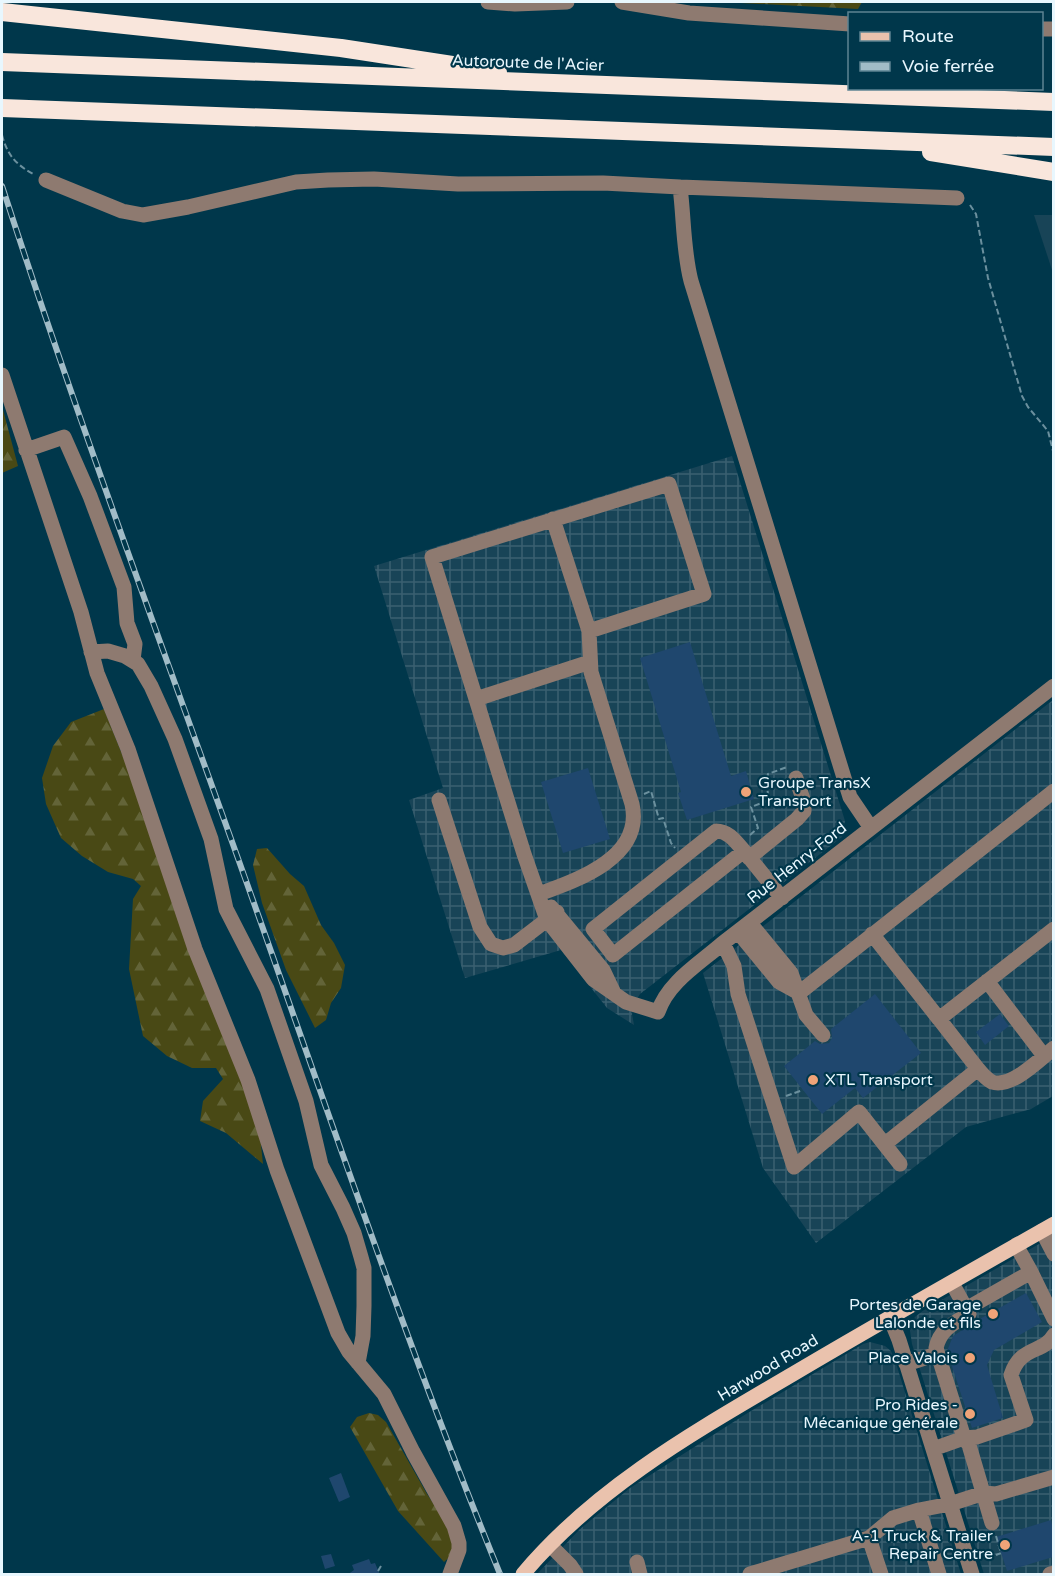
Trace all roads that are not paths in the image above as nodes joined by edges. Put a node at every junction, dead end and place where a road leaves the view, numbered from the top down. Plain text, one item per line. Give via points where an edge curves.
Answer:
1 (488, 2) edge
2 (567, 2) edge
3 (622, 2) edge
4 (2, 12) edge
5 (848, 24) edge
6 (2, 62) edge
7 (586, 85) junction
8 (1053, 102) edge
9 (5, 112) edge
10 (857, 140) junction
11 (1053, 147) edge
12 (1053, 172) edge
13 (46, 180) road end
14 (680, 187) junction
15 (957, 198) road end
16 (2, 375) edge
17 (26, 450) junction
18 (553, 519) junction
19 (588, 631) junction
20 (92, 652) junction
21 (133, 660) junction
22 (590, 662) junction
23 (1053, 686) edge
24 (476, 699) junction
25 (793, 772) road end
26 (1053, 791) edge
27 (439, 800) dead end
28 (871, 828) junction
29 (745, 850) junction
30 (538, 894) junction
31 (782, 898) junction
32 (552, 916) junction
33 (744, 927) junction
34 (1053, 929) edge
35 (872, 934) junction
36 (723, 944) junction
37 (987, 981) junction
38 (799, 993) junction
39 (939, 1019) junction
40 (823, 1035) dead end
41 (1049, 1052) edge
42 (978, 1069) junction
43 (885, 1144) junction
44 (900, 1164) dead end
45 (1048, 1227) edge
46 (1016, 1245) junction
47 (1053, 1254) edge
48 (1031, 1272) junction
49 (952, 1283) junction
50 (966, 1309) junction
51 (890, 1318) junction
52 (1053, 1319) edge
53 (1053, 1335) edge
54 (937, 1354) junction
55 (358, 1363) junction
56 (906, 1364) junction
57 (964, 1437) junction
58 (933, 1449) junction
59 (1053, 1477) edge
60 (984, 1493) junction
61 (951, 1504) junction
62 (919, 1510) junction
63 (992, 1523) road end
64 (869, 1538) junction
65 (550, 1545) junction
66 (801, 1559) junction
67 (450, 1575) edge
68 (524, 1575) edge
69 (576, 1575) edge
70 (750, 1575) edge
71 (806, 1575) edge
72 (881, 1575) edge
73 (939, 1575) edge
74 (972, 1575) edge

1 - 2 street
3 - 5 street via 689,13
4 - 7 highway via 342,48
6 - 7 highway, Autoroute de l'Acier
7 - 8 highway, Autoroute de l'Acier
9 - 10 highway via 117,111
10 - 11 highway
10 - 12 highway
13 - 14 street via 122,211 143,215 296,182 328,180
14 - 15 street
14 - 28 street via 691,281 844,781
16 - 17 street
17 - 20 street
17 - 21 street via 64,437 124,587 127,622 135,644
18 - 19 street
18 - 19 street via 669,484 704,594
18 - 24 street via 432,557
19 - 22 street
20 - 21 street via 108,651
20 - 55 street via 277,1170 338,1333
21 - 55 street via 151,687 175,739 213,848 226,909 267,989 306,1101 321,1165 354,1233 364,1268 363,1336
22 - 24 street
22 - 30 street via 630,798 633,826 618,852 602,866 580,879
23 - 28 street, Rue Henry-Ford
24 - 30 street
25 - 29 street via 804,811
26 - 35 street
27 - 32 street via 487,940 507,947
28 - 31 street, Rue Henry-Ford
29 - 29 street via 726,833 711,833 593,929 613,955
29 - 31 street
30 - 32 street
31 - 33 street, Rue Henry-Ford
32 - 36 street, Rue Henry-Ford via 593,979 635,1006 658,1012 675,983
33 - 36 street, Rue Henry-Ford
33 - 38 street via 779,982
34 - 37 street
35 - 38 street
35 - 39 street
36 - 43 street via 734,966 738,994 794,1167 860,1112
37 - 39 street
37 - 41 street
38 - 40 street via 807,1015
39 - 42 street
41 - 42 street via 1007,1082 990,1081
42 - 43 street
43 - 44 street
45 - 46 main road, Harwood Road
45 - 47 street
46 - 48 street
46 - 49 main road, Harwood Road
48 - 50 street
48 - 52 street
49 - 50 street
49 - 51 main road, Harwood Road
50 - 54 street via 969,1314 940,1334
51 - 56 street
51 - 65 main road, Harwood Road via 670,1449 601,1497
53 - 57 street via 1048,1342 1022,1355 1011,1375 1026,1420 977,1437
54 - 56 street
54 - 57 street
55 - 67 street via 390,1403 412,1452 454,1526 459,1550
56 - 58 street
57 - 58 street
57 - 60 street
58 - 61 street
59 - 60 street via 996,1494
60 - 61 street
60 - 63 street
61 - 62 street
61 - 74 street
62 - 64 street via 893,1518
62 - 73 street
64 - 66 street
64 - 72 street
65 - 68 main road, Harwood Road
65 - 69 street
66 - 70 street
66 - 71 street

